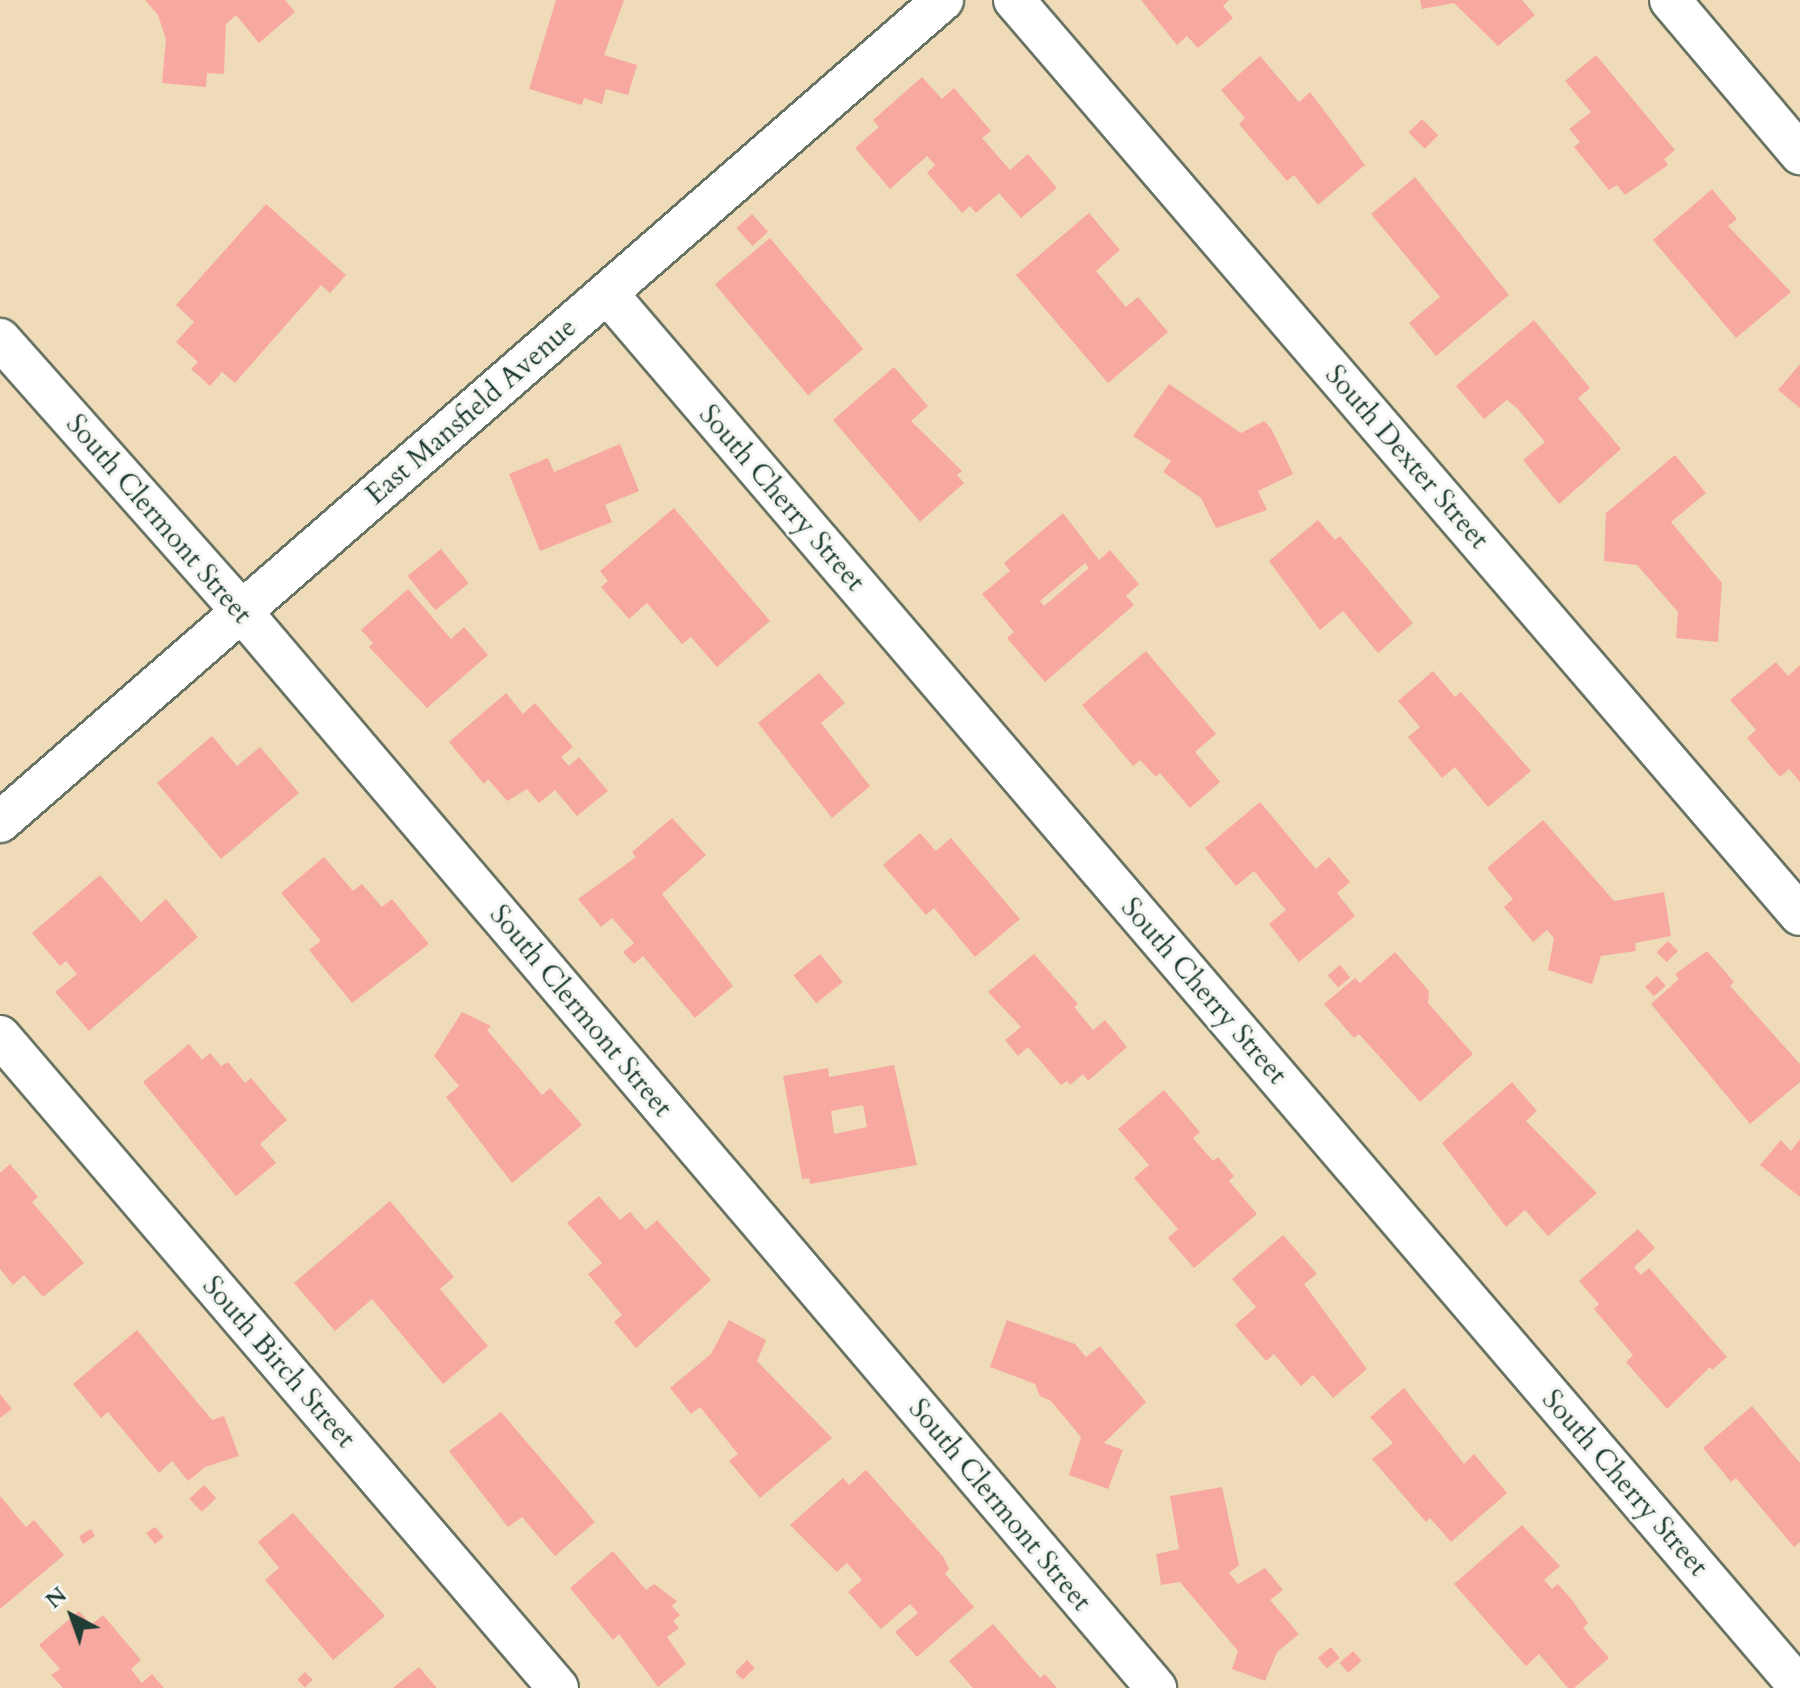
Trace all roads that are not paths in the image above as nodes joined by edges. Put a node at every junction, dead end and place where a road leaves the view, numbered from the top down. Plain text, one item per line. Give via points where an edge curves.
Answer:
1 (943, 0) edge
2 (1014, 0) edge
3 (1670, 0) edge
4 (1800, 154) edge
5 (607, 293) junction
6 (0, 339) edge
7 (242, 612) junction
8 (0, 822) edge
9 (1800, 915) edge
10 (0, 1036) edge
11 (558, 1688) edge
12 (1156, 1688) edge
13 (1800, 1688) edge

1 - 5 street, East Mansfield Avenue
2 - 9 street, South Dexter Street
3 - 4 street
5 - 7 street, East Mansfield Avenue
5 - 13 street, South Cherry Street
6 - 7 street, South Clermont Street
7 - 8 street, East Mansfield Avenue
7 - 12 street, South Clermont Street
10 - 11 street, South Birch Street

